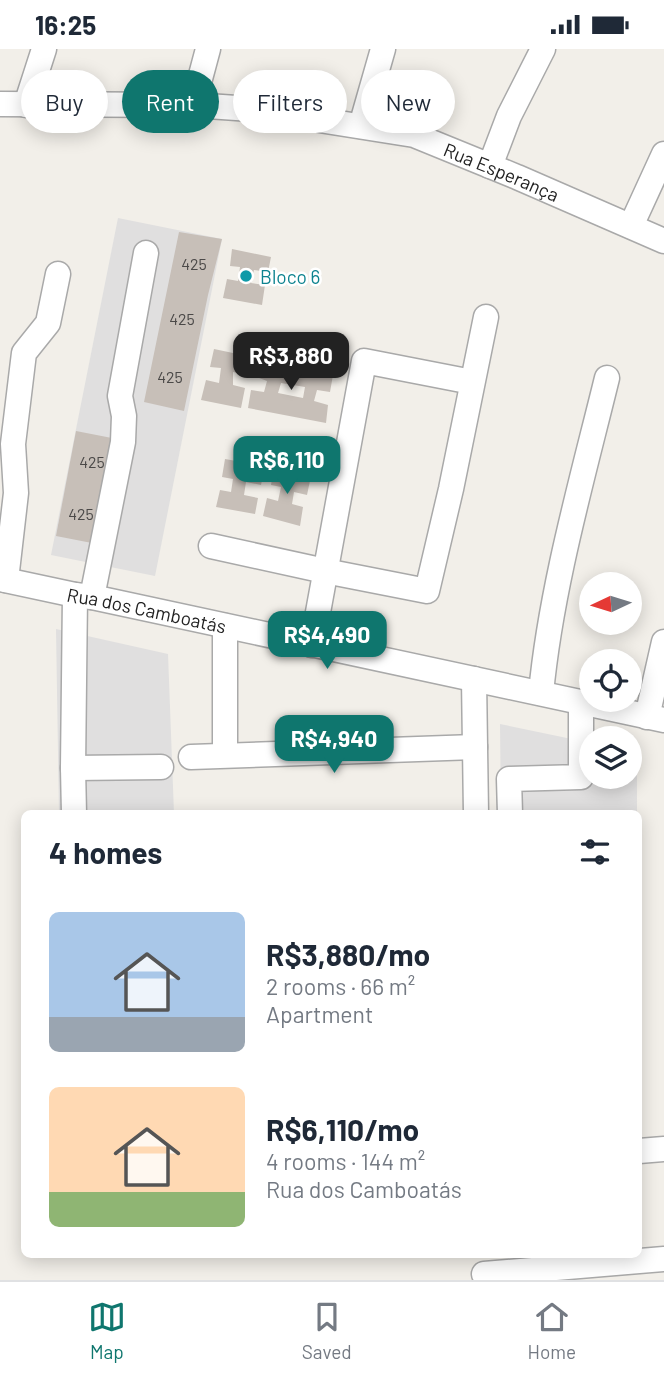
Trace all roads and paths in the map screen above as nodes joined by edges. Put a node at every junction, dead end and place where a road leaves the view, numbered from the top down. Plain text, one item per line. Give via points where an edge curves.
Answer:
1 (44, 49) edge
2 (208, 49) edge
3 (383, 49) edge
4 (543, 49) edge
5 (37, 70) edge
6 (202, 70) edge
7 (0, 104) edge
8 (21, 105) edge
9 (219, 107) edge
10 (360, 126) junction
11 (664, 154) edge
12 (490, 166) junction
13 (631, 226) junction
14 (664, 241) edge
15 (146, 253) dead end
16 (58, 274) dead end
17 (486, 317) dead end
18 (607, 378) dead end
19 (472, 382) junction
20 (211, 546) dead end
21 (325, 571) junction
22 (3, 580) edge
23 (84, 596) junction
24 (225, 627) junction
25 (664, 642) edge
26 (312, 645) junction
27 (474, 679) junction
28 (541, 693) junction
29 (579, 702) edge
30 (581, 712) edge
31 (627, 712) edge
32 (655, 718) edge
33 (475, 747) junction
34 (225, 755) junction
35 (191, 757) dead end
36 (161, 767) dead end
37 (73, 768) junction
38 (74, 810) edge
39 (476, 810) edge
40 (510, 810) edge
41 (664, 1149) edge
42 (642, 1151) edge
43 (664, 1259) edge
44 (484, 1270) edge

1 - 5 street
2 - 6 street
3 - 10 street
4 - 12 street
7 - 8 street, Rua Esperança
9 - 10 street, Rua Esperança
10 - 12 street, Rua Esperança via 414,135
11 - 13 street
12 - 13 street, Rua Esperança
13 - 14 street, Rua Esperança
15 - 23 street via 120,396 123,442
16 - 22 street via 48,323 24,353 13,444 16,493
17 - 19 street
18 - 28 street via 566,548
19 - 21 street via 427,591
19 - 21 street via 364,361
20 - 21 street
21 - 26 street
22 - 23 street, Rua dos Camboatás
23 - 24 street, Rua dos Camboatás
23 - 37 street
24 - 26 street, Rua dos Camboatás
24 - 34 street
25 - 32 street
26 - 27 street, Rua dos Camboatás
27 - 28 street, Rua dos Camboatás
27 - 33 street
28 - 29 street, Rua dos Camboatás
30 - 40 street via 581,777 509,779
31 - 32 street, Rua dos Camboatás
33 - 34 street
33 - 39 street
34 - 35 street
36 - 37 street
37 - 38 street
41 - 42 street
43 - 44 street

